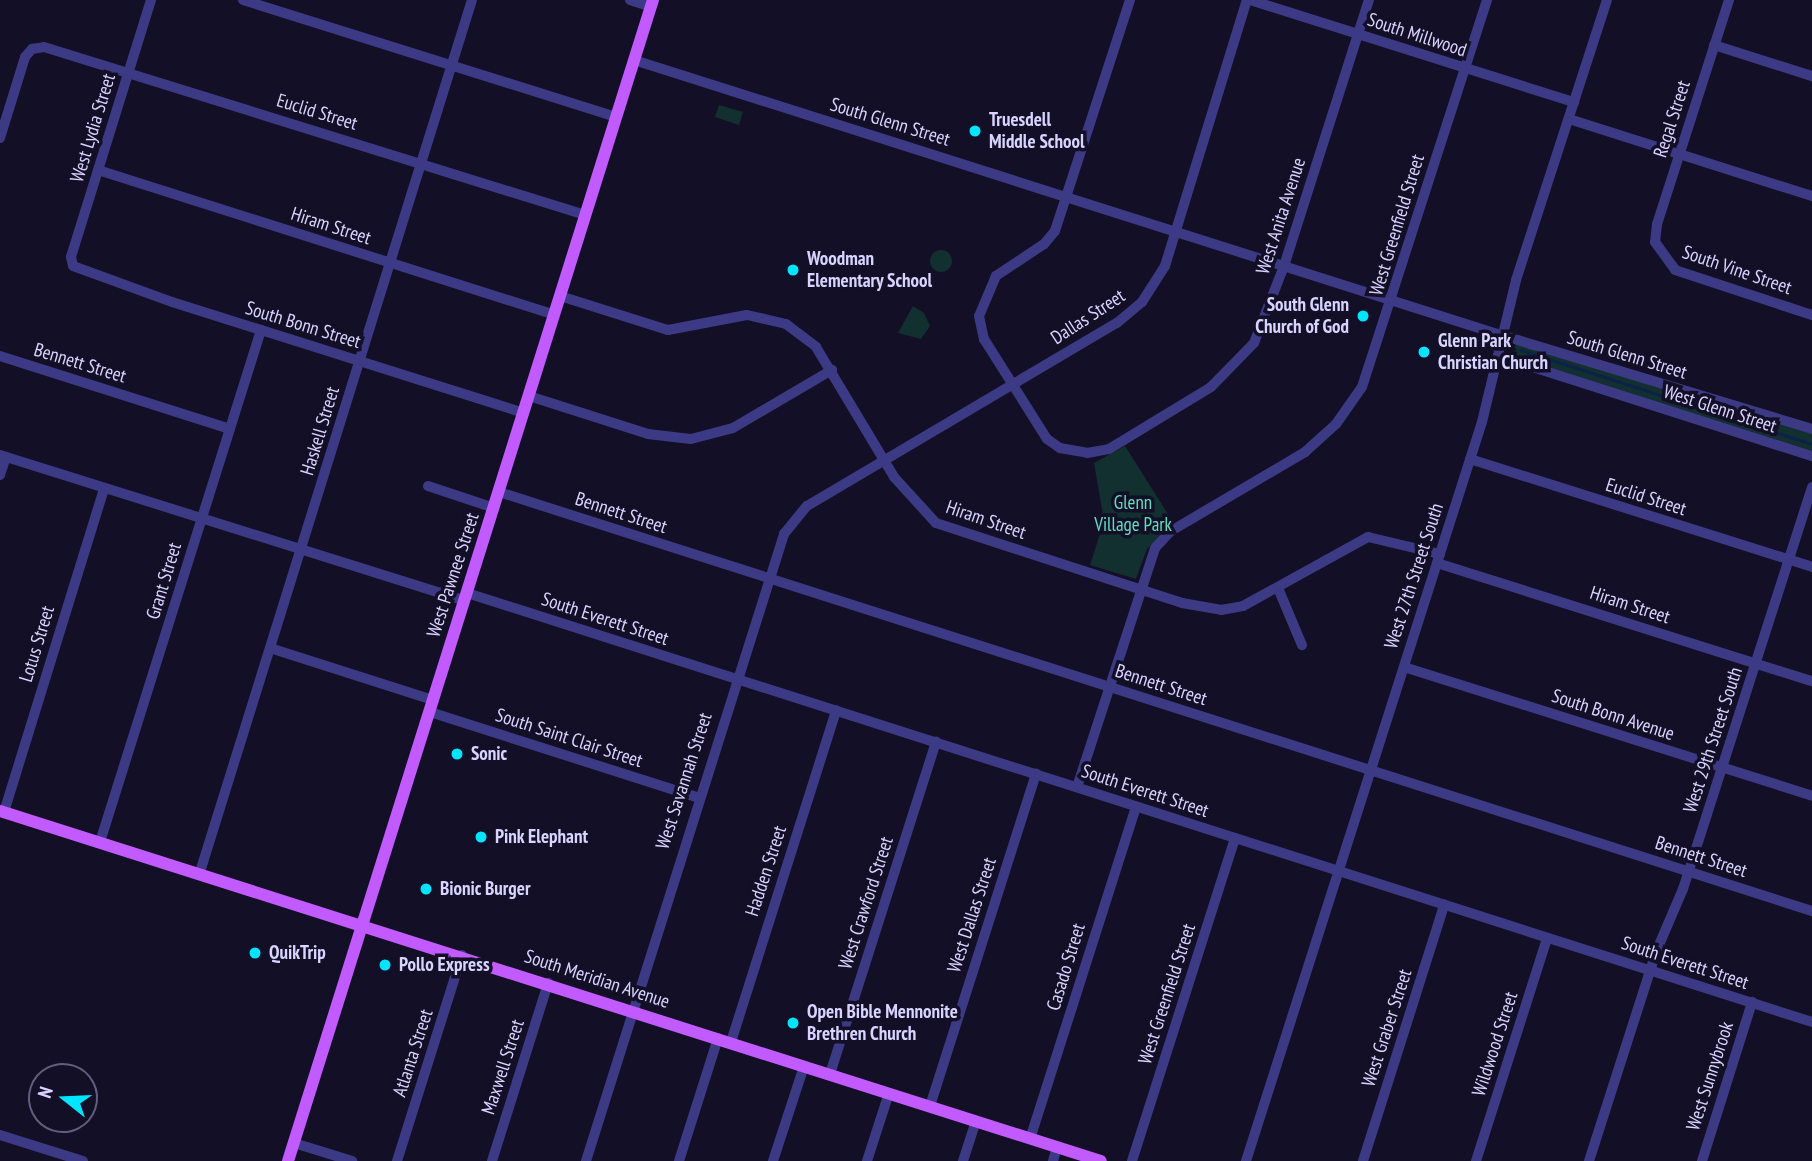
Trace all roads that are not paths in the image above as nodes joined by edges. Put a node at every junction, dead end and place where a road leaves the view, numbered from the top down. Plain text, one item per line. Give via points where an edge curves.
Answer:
1 (151, 0) edge
2 (243, 0) edge
3 (472, 0) edge
4 (630, 0) edge
5 (1130, 0) edge
6 (1248, 0) edge
7 (1369, 0) edge
8 (1487, 0) edge
9 (1607, 0) edge
10 (1729, 0) edge
11 (652, 3) edge
12 (1358, 34) junction
13 (1714, 45) junction
14 (634, 60) junction
15 (452, 65) junction
16 (1465, 69) junction
17 (129, 71) junction
18 (1812, 76) edge
19 (1574, 103) junction
20 (616, 117) junction
21 (1569, 119) junction
22 (0, 138) edge
23 (1679, 154) junction
24 (421, 163) junction
25 (98, 170) junction
26 (1812, 196) edge
27 (1067, 197) junction
28 (585, 215) junction
29 (1176, 231) junction
30 (1658, 250) joint
31 (390, 263) junction
32 (73, 266) joint
33 (1284, 266) junction
34 (560, 296) junction
35 (1392, 300) junction
36 (554, 315) junction
37 (1812, 315) edge
38 (261, 330) junction
39 (1501, 335) junction
40 (0, 356) edge
41 (1498, 356) junction
42 (360, 361) junction
43 (832, 370) junction
44 (1011, 385) junction
45 (528, 396) junction
46 (524, 412) junction
47 (230, 429) junction
48 (1812, 429) edge
49 (3, 456) edge
50 (1812, 456) edge
51 (1470, 459) junction
52 (884, 460) junction
53 (0, 475) edge
54 (428, 486) dead end
55 (1812, 487) edge
56 (104, 488) junction
57 (499, 492) junction
58 (494, 508) junction
59 (202, 518) junction
60 (301, 549) junction
61 (1438, 558) junction
62 (1789, 560) junction
63 (1812, 567) edge
64 (768, 578) junction
65 (1278, 588) junction
66 (1141, 590) junction
67 (466, 597) junction
68 (1302, 646) dead end
69 (270, 648) junction
70 (1756, 664) junction
71 (1404, 667) junction
72 (736, 679) junction
73 (1812, 681) edge
74 (1109, 688) junction
75 (432, 706) junction
76 (836, 710) junction
77 (936, 742) junction
78 (1723, 768) junction
79 (1370, 771) junction
80 (1036, 774) junction
81 (1077, 787) junction
82 (1812, 796) edge
83 (697, 797) junction
84 (1136, 806) junction
85 (2, 811) edge
86 (1235, 838) junction
87 (100, 842) junction
88 (1339, 871) junction
89 (1689, 872) junction
90 (200, 873) junction
91 (1444, 905) junction
92 (1812, 911) edge
93 (362, 923) junction
94 (1547, 938) junction
95 (463, 955) junction
96 (1649, 970) junction
97 (548, 983) junction
98 (1752, 1003) junction
99 (633, 1011) junction
100 (1812, 1022) edge
101 (724, 1040) junction
102 (804, 1066) junction
103 (830, 1074) junction
104 (889, 1093) junction
105 (930, 1105) junction
106 (976, 1121) junction
107 (0, 1135) edge
108 (1030, 1139) junction
109 (294, 1143) junction
110 (1057, 1147) junction
111 (83, 1161) edge
112 (288, 1161) edge
113 (352, 1161) edge
114 (397, 1161) edge
115 (492, 1161) edge
116 (586, 1161) edge
117 (679, 1161) edge
118 (773, 1161) edge
119 (867, 1161) edge
120 (963, 1161) edge
121 (1053, 1161) edge
122 (1101, 1161) edge
123 (1132, 1161) edge
124 (1246, 1161) edge
125 (1363, 1161) edge
126 (1476, 1161) edge
127 (1588, 1161) edge
128 (1702, 1161) edge

1 - 17 street, West Lydia Street
2 - 15 street
3 - 15 street, Haskell Street
4 - 11 street
5 - 27 street
6 - 12 street, South Millwood
6 - 29 street, Dallas Street
7 - 12 street, West Anita Avenue
8 - 16 street, West Greenfield Street
9 - 19 street, West 27th Street South
10 - 13 street, Regal Street
11 - 14 main road, West Pawnee Street
12 - 16 street, South Millwood
12 - 33 street, West Anita Avenue
13 - 18 street
13 - 23 street, Regal Street
14 - 20 main road, West Pawnee Street
14 - 27 street, South Glenn Street
15 - 20 street
15 - 24 street, Haskell Street
16 - 19 street, South Millwood
16 - 35 street, West Greenfield Street
17 - 22 street, Euclid Street via 37,47 22,64
17 - 24 street, Euclid Street
17 - 25 street, West Lydia Street
19 - 21 street, West 27th Street South
20 - 28 main road, West Pawnee Street
21 - 23 street
21 - 39 street, West 27th Street South
23 - 26 street
23 - 30 street, Regal Street via 1657,224
24 - 28 street, Euclid Street
24 - 31 street, Haskell Street
25 - 31 street, Hiram Street
25 - 32 street, West Lydia Street via 71,257
27 - 29 street, South Glenn Street
27 - 44 street via 1050,237 996,276 981,305 984,339
28 - 34 main road, West Pawnee Street
29 - 33 street, South Glenn Street
29 - 44 street, Dallas Street via 1160,277 1134,310
30 - 37 street, South Vine Street via 1675,270
31 - 36 street, Hiram Street
31 - 42 street, Haskell Street
32 - 38 street, South Bonn Street
33 - 35 street, South Glenn Street
33 - 44 street, West Anita Avenue via 1264,324 1236,365 1210,387 1109,449 1087,453 1052,444
34 - 36 main road, West Pawnee Street
34 - 43 street, Hiram Street via 668,330 747,315 775,319 810,340
35 - 39 street, South Glenn Street
35 - 66 street, West Greenfield Street via 1362,387 1336,424 1305,452 1171,531 1155,548
36 - 45 main road, West Pawnee Street
38 - 42 street, South Bonn Street
38 - 47 street, Grant Street
39 - 41 street, West 27th Street South
39 - 48 street, South Glenn Street
40 - 47 street, Bennett Street
41 - 50 street, West Glenn Street
41 - 51 street, West 27th Street South
42 - 46 street, South Bonn Street
42 - 60 street, Haskell Street
43 - 45 street via 733,428 691,439 648,434
43 - 52 street, Hiram Street
44 - 52 street, Dallas Street
45 - 46 main road, West Pawnee Street
46 - 57 main road, West Pawnee Street
47 - 59 street, Grant Street
49 - 53 street
49 - 56 street, South Everett Street
51 - 61 street, West 27th Street South
51 - 62 street, Euclid Street
52 - 64 street, West Savannah Street via 801,512 781,539
52 - 66 street, Hiram Street via 909,499 936,523
54 - 58 street
55 - 62 street, West 29th Street South
56 - 59 street, South Everett Street
56 - 85 street, Lotus Street
57 - 58 main road, West Pawnee Street
57 - 64 street, Bennett Street
58 - 67 main road, West Pawnee Street
59 - 60 street, South Everett Street
59 - 87 street, Grant Street
60 - 67 street, South Everett Street
60 - 69 street, Haskell Street
61 - 65 street, Hiram Street via 1368,537
61 - 70 street, Hiram Street
61 - 71 street, West 27th Street South
62 - 63 street, Euclid Street
62 - 70 street, West 29th Street South
64 - 72 street, West Savannah Street
64 - 74 street, Bennett Street
65 - 66 street, Hiram Street via 1244,606 1221,610
65 - 68 street
66 - 74 street, West Greenfield Street
67 - 72 street, South Everett Street
67 - 75 main road, West Pawnee Street
69 - 75 street, South Saint Clair Street
69 - 90 street, Haskell Street
70 - 73 street, Hiram Street
70 - 78 street, West 29th Street South
71 - 78 street, South Bonn Avenue
71 - 79 street, West 27th Street South
72 - 76 street, South Everett Street
72 - 83 street, West Savannah Street
74 - 79 street, Bennett Street
74 - 81 street, West Greenfield Street
75 - 83 street, South Saint Clair Street
75 - 93 main road, West Pawnee Street
76 - 77 street, South Everett Street
76 - 101 street, Hadden Street
77 - 80 street, South Everett Street
77 - 103 street, West Crawford Street
78 - 82 street, South Bonn Avenue
78 - 89 street, West 29th Street South
79 - 88 street, West 27th Street South
79 - 89 street, Bennett Street
80 - 81 street, South Everett Street
80 - 105 street, West Dallas Street
81 - 84 street, South Everett Street
83 - 99 street, West Savannah Street
84 - 86 street, South Everett Street
84 - 108 street, Casado Street
85 - 87 main road, South Meridian Avenue
86 - 88 street, South Everett Street
86 - 123 street, West Greenfield Street
87 - 90 main road, South Meridian Avenue
88 - 91 street, South Everett Street
88 - 124 street, West 27th Street South
89 - 92 street, Bennett Street
89 - 96 street, West 29th Street South
90 - 93 main road, South Meridian Avenue
91 - 94 street, South Everett Street
91 - 125 street, West Graber Street
93 - 95 main road, South Meridian Avenue
93 - 109 main road, West Pawnee Street
94 - 96 street, South Everett Street
94 - 126 street, Wildwood Street
95 - 97 main road, South Meridian Avenue
95 - 114 street, Atlanta Street
96 - 98 street, South Everett Street
96 - 127 street, West 29th Street South
97 - 99 main road, South Meridian Avenue
97 - 115 street, Maxwell Street
98 - 100 street, South Everett Street
98 - 128 street, West Sunnybrook
99 - 101 main road, South Meridian Avenue
99 - 116 street, West Savannah Street
101 - 102 main road, South Meridian Avenue
101 - 117 street, Hadden Street
102 - 103 main road, South Meridian Avenue
102 - 118 street
103 - 104 main road, South Meridian Avenue
104 - 105 main road, South Meridian Avenue
104 - 119 street
105 - 106 main road, South Meridian Avenue
106 - 108 main road, South Meridian Avenue
106 - 120 street
107 - 111 street
108 - 110 main road, South Meridian Avenue
109 - 112 main road, West Pawnee Street
109 - 113 street
110 - 121 street
110 - 122 main road, South Meridian Avenue

